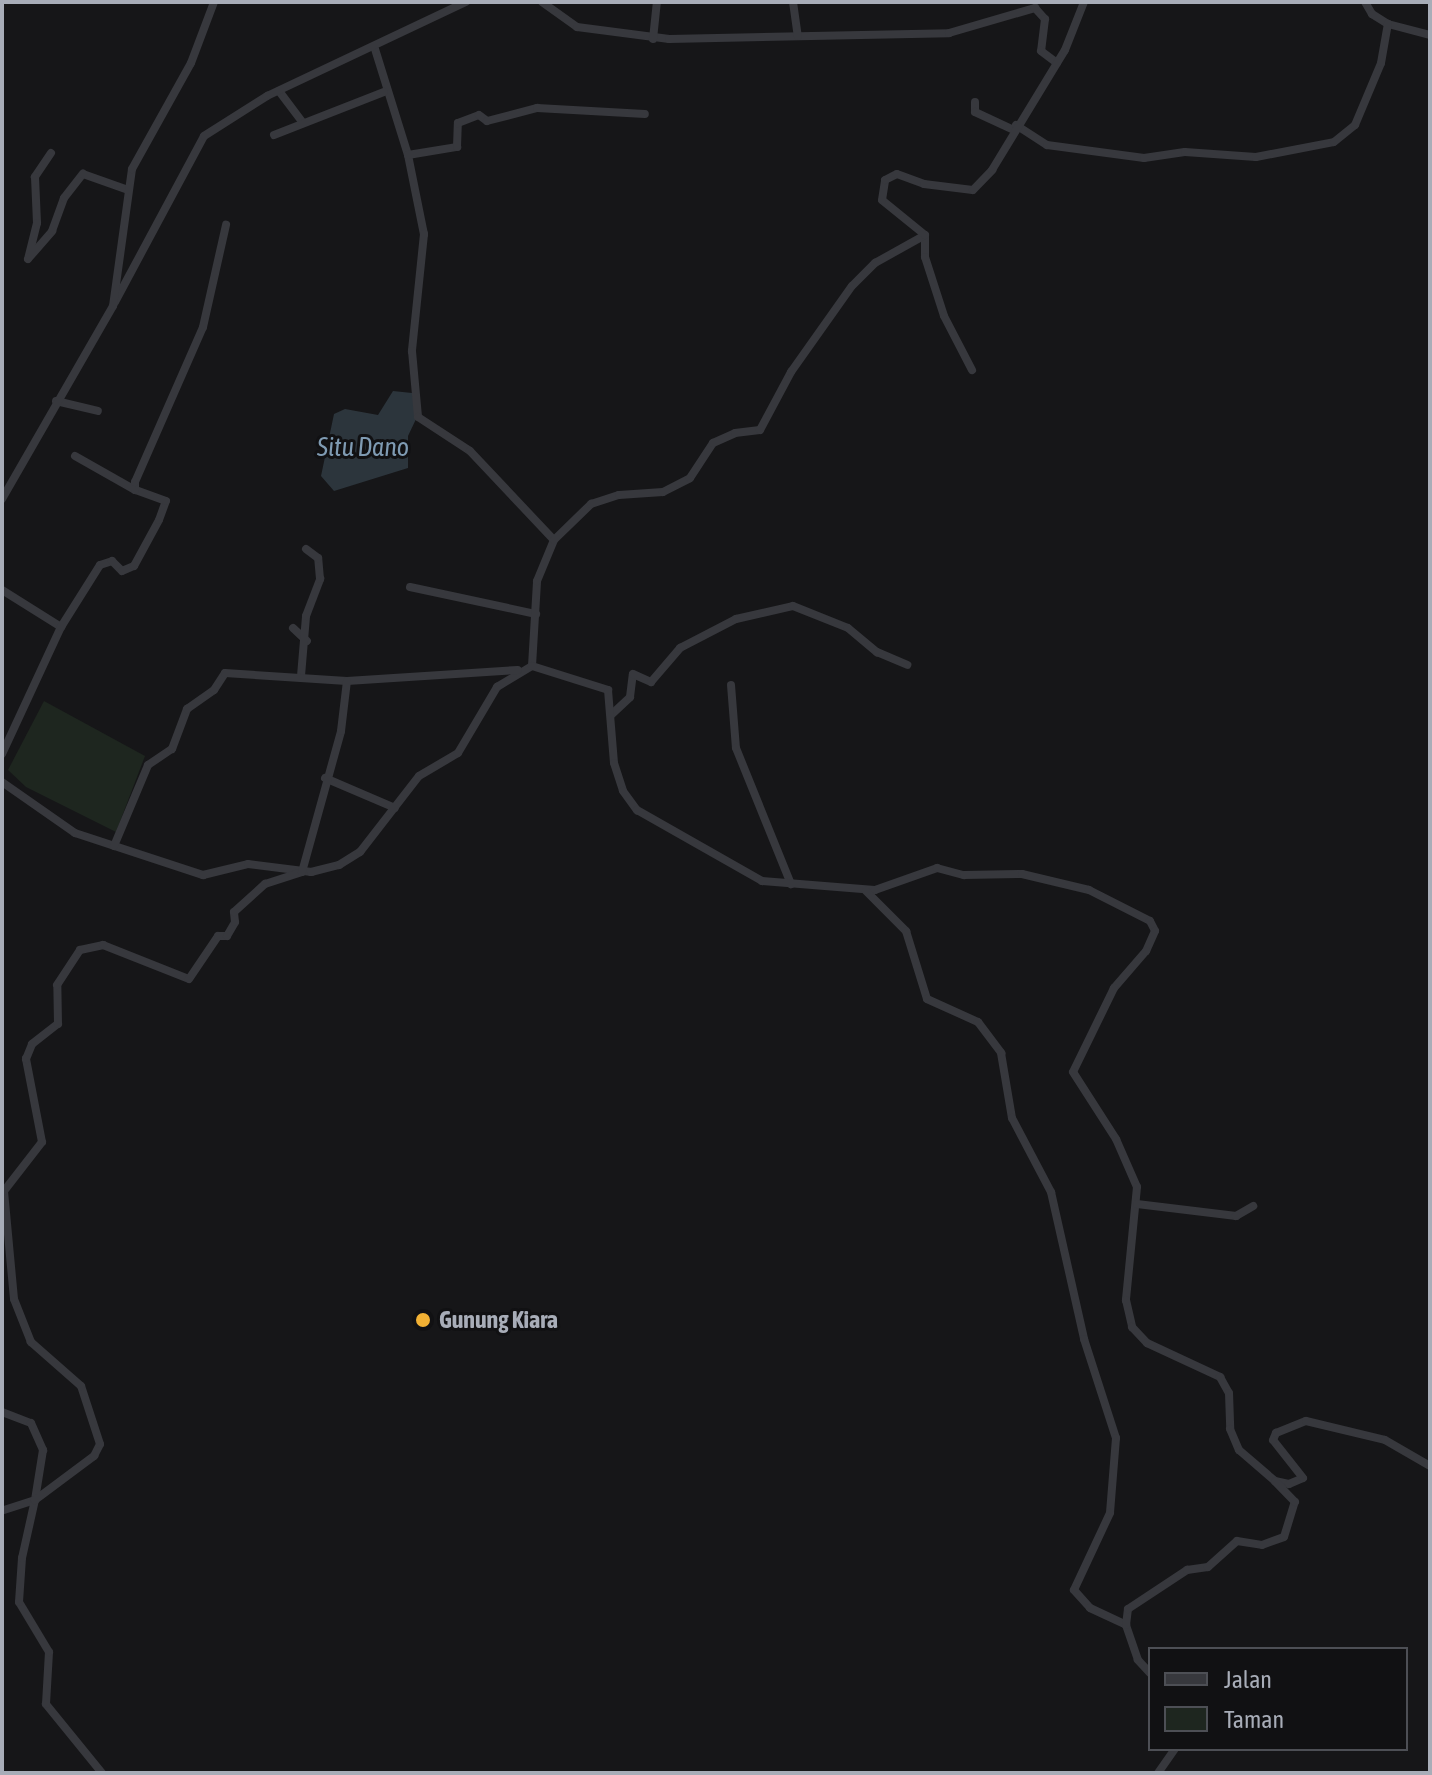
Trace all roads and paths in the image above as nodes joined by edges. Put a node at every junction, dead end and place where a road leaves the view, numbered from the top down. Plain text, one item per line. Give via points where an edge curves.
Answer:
1 (214, 2) edge
2 (466, 2) edge
3 (542, 2) edge
4 (657, 2) edge
5 (793, 2) edge
6 (1084, 2) edge
7 (1365, 2) edge
8 (1388, 24) junction
9 (1430, 35) edge
10 (798, 36) junction
11 (653, 39) junction
12 (375, 49) junction
13 (1057, 63) junction
14 (279, 91) junction
15 (384, 92) junction
16 (975, 102) dead end
17 (645, 114) dead end
18 (302, 121) junction
19 (1015, 128) junction
20 (274, 135) dead end
21 (51, 153) dead end
22 (408, 155) junction
23 (128, 190) junction
24 (226, 225) dead end
25 (925, 235) junction
26 (113, 306) junction
27 (972, 370) dead end
28 (56, 401) junction
29 (98, 411) dead end
30 (75, 456) dead end
31 (135, 490) junction
32 (2, 499) edge
33 (554, 540) junction
34 (306, 549) dead end
35 (410, 587) dead end
36 (2, 590) edge
37 (536, 614) junction
38 (61, 627) junction
39 (293, 628) dead end
40 (307, 642) junction
41 (907, 665) dead end
42 (532, 666) junction
43 (518, 670) junction
44 (301, 676) junction
45 (347, 681) junction
46 (731, 685) dead end
47 (611, 716) junction
48 (2, 754) edge
49 (325, 778) junction
50 (2, 782) edge
51 (395, 808) junction
52 (114, 846) junction
53 (302, 872) junction
54 (791, 884) junction
55 (866, 890) junction
56 (1137, 1204) junction
57 (1253, 1206) dead end
58 (2, 1412) edge
59 (1430, 1466) edge
60 (1275, 1481) junction
61 (35, 1500) junction
62 (2, 1511) edge
63 (1126, 1625) junction
64 (1148, 1671) edge
65 (1175, 1751) edge
66 (102, 1773) edge
67 (1158, 1773) edge

1 - 23 street via 191,63 136,160
2 - 12 street
3 - 11 street via 577,27
4 - 11 street
5 - 10 street
6 - 13 street
7 - 8 street
8 - 9 street
8 - 19 street via 1381,63 1355,125 1334,142 1256,157 1185,152 1144,158 1047,145
10 - 11 street
10 - 13 street via 949,33 1035,8 1045,19 1041,51
12 - 14 street
12 - 15 street via 386,72
13 - 19 street
14 - 18 street
14 - 26 street via 199,141
15 - 18 street
15 - 22 street
16 - 19 street via 975,112
17 - 22 street via 533,108 487,121 479,115 458,123 457,147
18 - 20 street
19 - 25 street via 992,170 968,192 897,174 885,180 882,200
21 - 23 street via 35,177 37,223 28,259 52,231 64,198 83,174
22 - 33 street via 424,234 412,351 418,417 470,451
23 - 26 street
24 - 31 street via 203,327
25 - 27 street via 925,257 944,316
25 - 33 street via 875,263 852,286 791,372 760,430 713,443 690,478 663,492 619,495 591,504
26 - 28 street via 74,381
28 - 29 street
28 - 32 street
30 - 31 street
31 - 38 street via 166,501 151,539 134,566 122,571 112,561 102,563
33 - 37 street via 542,562
34 - 40 street via 318,558 320,579 306,616
35 - 37 street
36 - 38 street
37 - 42 street
38 - 48 street
39 - 40 street
40 - 44 street
41 - 47 street via 877,652 848,628 793,606 736,619 680,648 651,682 633,674 630,697
42 - 43 street
42 - 47 street via 599,683 611,696
43 - 45 street
43 - 51 street via 492,694 458,753 419,776
44 - 45 street
44 - 52 street via 225,673 214,690 187,709 172,749 148,765
45 - 49 street via 341,731
46 - 54 street via 736,748
47 - 54 street via 614,763 623,791 637,810 762,881
49 - 51 street
49 - 53 street
50 - 52 street via 75,833
51 - 53 street via 360,852 335,867
52 - 53 street via 206,876 248,864
53 - 61 street via 257,890 234,912 227,936 218,936 189,979 99,944 80,950 62,970 56,987 58,1023 32,1044 26,1063 41,1145 11,1176 3,1201 20,1324 35,1347 79,1381 100,1446 96,1455
54 - 55 street
55 - 56 street via 884,889 934,868 964,875 1018,874 1081,887 1150,921 1153,940 1114,988 1073,1073 1118,1141 1137,1187
55 - 63 street via 906,931 927,999 978,1022 1001,1053 1011,1115 1053,1197 1084,1339 1116,1438 1110,1513 1074,1590 1090,1608
56 - 57 street via 1236,1216
56 - 60 street via 1126,1300 1132,1327 1147,1343 1220,1377 1229,1393 1230,1429 1239,1450
58 - 61 street via 27,1420 39,1434 43,1450
59 - 60 street via 1385,1440 1306,1421 1276,1433 1273,1440 1303,1478 1289,1484
60 - 63 street via 1295,1502 1284,1537 1268,1545 1232,1543 1208,1567 1187,1570 1128,1609
61 - 62 street
61 - 66 street via 22,1558 19,1605 49,1652 45,1703
63 - 64 street via 1138,1660
65 - 67 street

